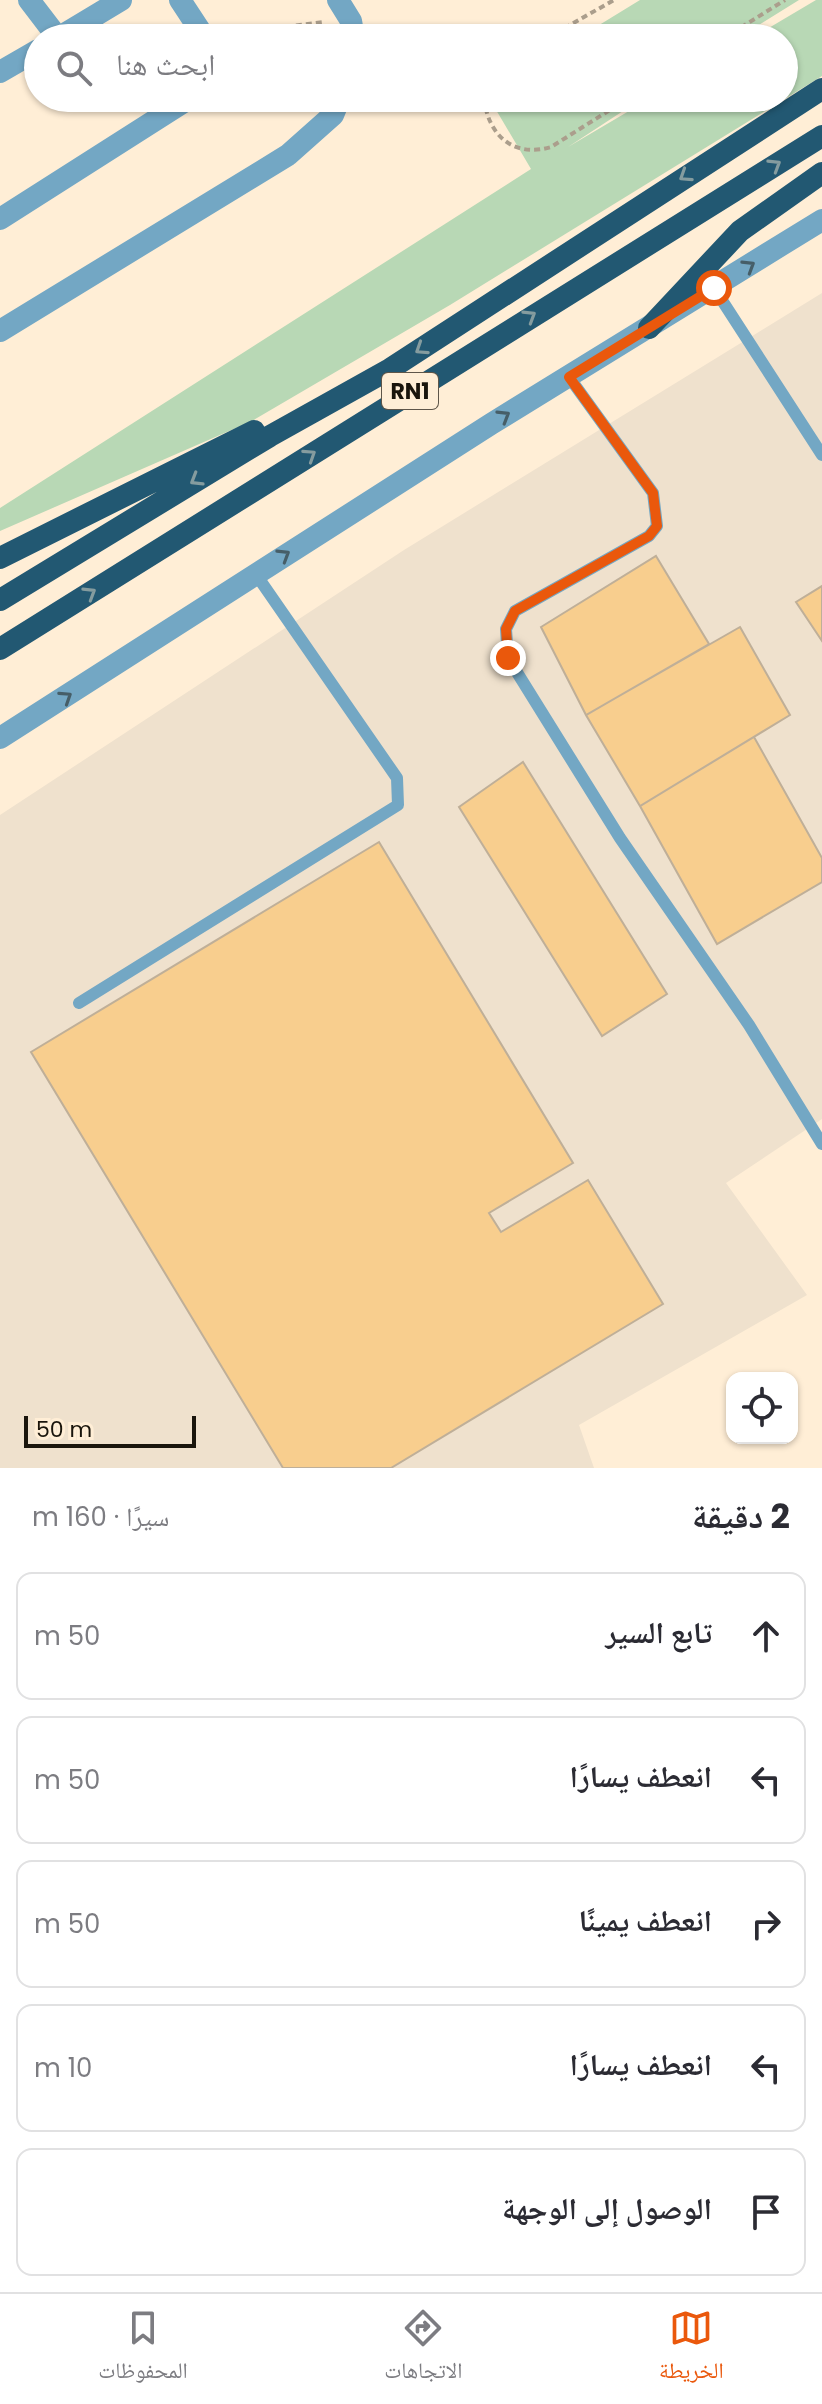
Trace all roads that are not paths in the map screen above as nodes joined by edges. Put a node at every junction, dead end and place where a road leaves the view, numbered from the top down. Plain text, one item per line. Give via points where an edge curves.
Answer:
1 (29, 0) edge
2 (121, 0) edge
3 (180, 0) edge
4 (338, 0) edge
5 (47, 24) edge
6 (81, 24) edge
7 (196, 24) edge
8 (350, 24) edge
9 (24, 58) edge
10 (0, 72) edge
11 (822, 89) edge
12 (798, 105) edge
13 (168, 112) edge
14 (334, 112) edge
15 (787, 112) edge
16 (822, 136) edge
17 (822, 173) edge
18 (0, 219) edge
19 (822, 220) edge
20 (714, 288) junction
21 (649, 328) junction
22 (0, 331) edge
23 (390, 369) junction
24 (569, 377) junction
25 (822, 455) edge
26 (0, 558) edge
27 (255, 573) junction
28 (0, 600) edge
29 (0, 649) edge
30 (0, 738) edge
31 (79, 1003) dead end
32 (822, 1144) edge

1 - 5 street
2 - 6 street
3 - 7 street
4 - 8 street
9 - 10 street
11 -> 12 highway, RN1
13 - 18 street
14 - 22 street via 288,155
15 -> 23 highway, RN1
29 -> 16 highway, RN1
17 - 21 highway via 740,231
20 -> 19 street
20 - 21 street
20 - 25 lane
21 - 24 street
23 - 26 highway
23 -> 28 highway, RN1
27 -> 24 street
24 - 32 lane via 653,493 657,526 649,536 515,611 506,629 508,658
30 -> 27 street
27 - 31 lane via 397,778 398,805

